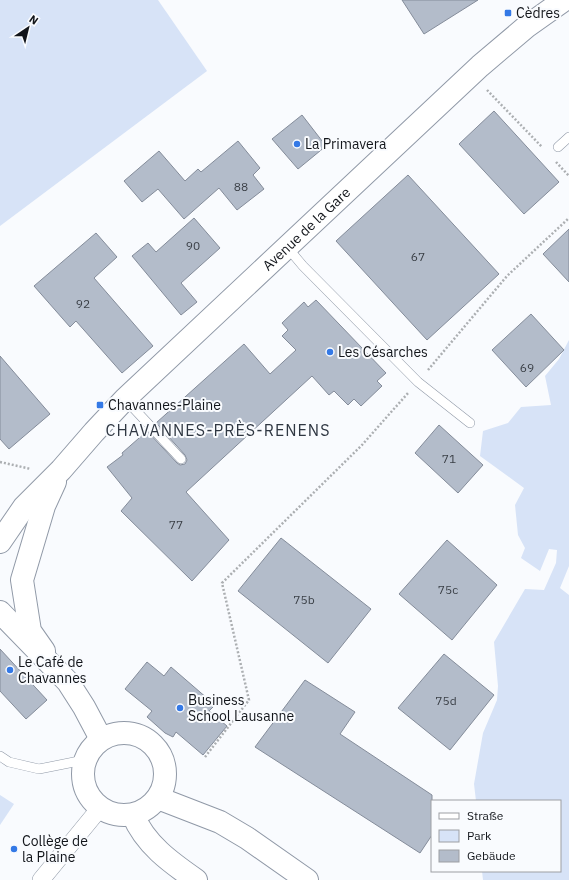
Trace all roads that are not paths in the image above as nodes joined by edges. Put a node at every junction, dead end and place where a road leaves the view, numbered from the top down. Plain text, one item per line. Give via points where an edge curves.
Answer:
1 (564, 0) edge
2 (569, 137) edge
3 (558, 146) dead end
4 (287, 247) junction
5 (125, 399) junction
6 (470, 423) dead end
7 (181, 460) dead end
8 (61, 470) junction
9 (24, 507) junction
10 (0, 524) edge
11 (0, 542) edge
12 (0, 612) edge
13 (68, 682) junction
14 (101, 738) junction
15 (0, 756) edge
16 (84, 760) junction
17 (158, 798) junction
18 (100, 808) junction
19 (133, 814) junction
20 (41, 880) edge
21 (196, 880) edge
22 (307, 880) edge

1 - 4 street, Avenue de la Gare via 526,27 471,74
2 - 3 lane
4 - 5 street, Avenue de la Gare
4 - 6 lane via 418,382
5 - 7 lane
5 - 8 street, Avenue de la Gare
8 - 9 street, Avenue de la Gare
8 - 13 street, Avenue de la Gare via 44,506 22,580 30,631
9 - 10 street, Avenue de la Gare
9 - 11 street, Avenue de la Gare
12 - 13 street
13 - 14 street
14 - 16 street
14 - 17 street via 113,733 135,734 154,745 160,752 165,775 164,786
15 - 16 lane via 9,762 39,769
16 - 18 street via 82,780 90,798
17 - 19 street via 147,808
17 - 22 street via 220,822
18 - 19 street via 115,814
18 - 20 street
19 - 21 street via 137,826 153,846

